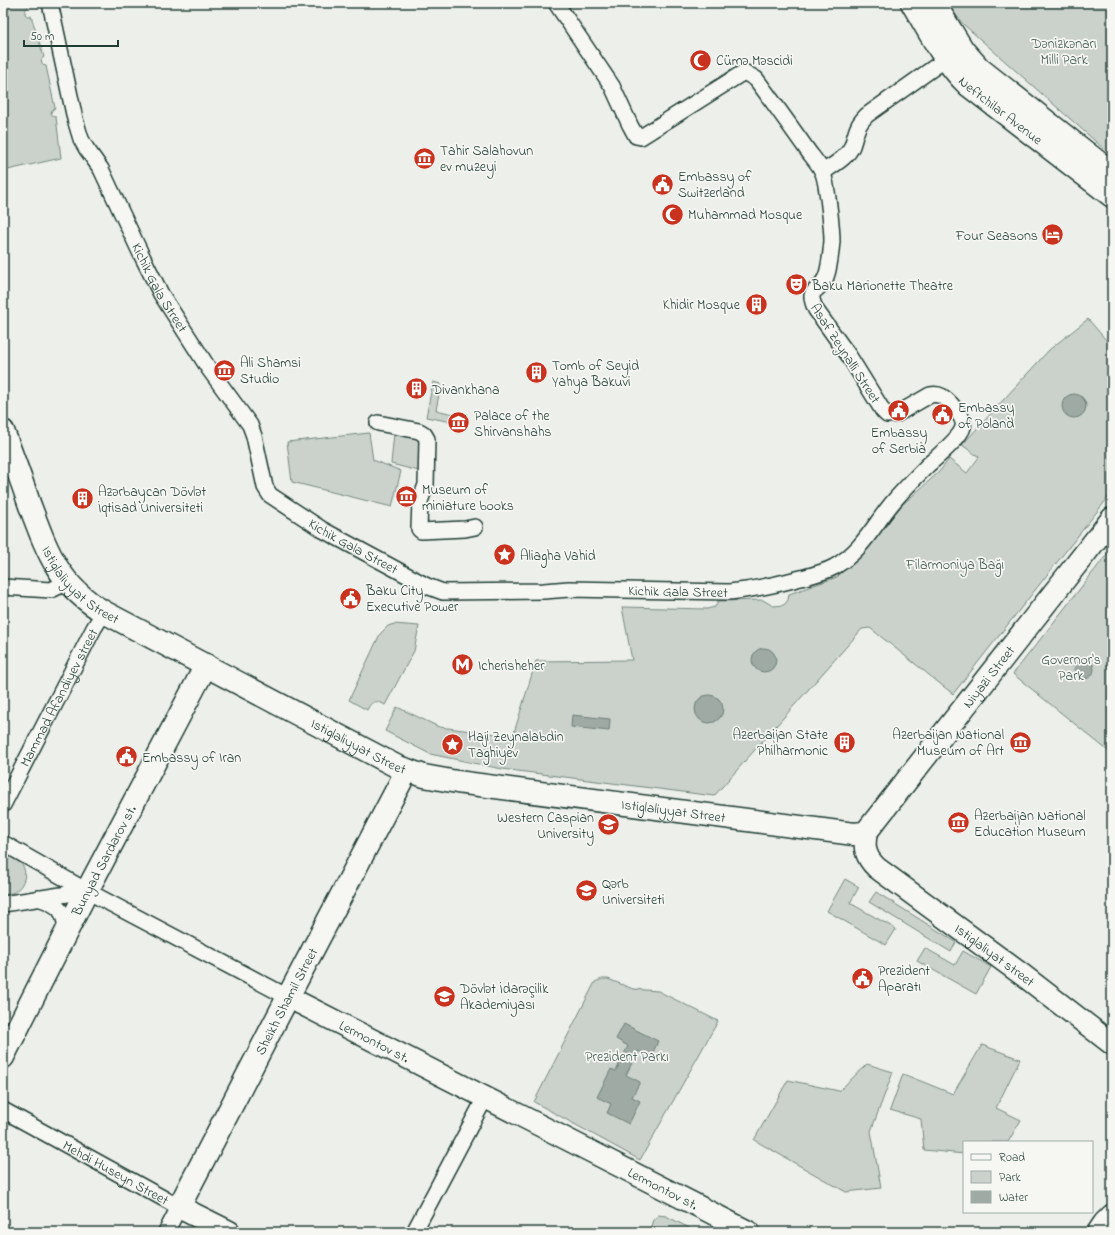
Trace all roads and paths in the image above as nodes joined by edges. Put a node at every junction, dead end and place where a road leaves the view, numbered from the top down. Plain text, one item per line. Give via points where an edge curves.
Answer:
1 (50, 3) edge
2 (556, 3) edge
3 (912, 3) edge
4 (934, 3) edge
5 (946, 59) junction
6 (823, 172) junction
7 (1112, 173) edge
8 (1112, 196) edge
9 (891, 416) joint
10 (378, 423) dead end
11 (3, 431) edge
12 (8, 459) edge
13 (1112, 512) edge
14 (475, 527) dead end
15 (1105, 533) edge
16 (68, 582) junction
17 (3, 587) edge
18 (104, 612) junction
19 (206, 665) junction
20 (407, 770) junction
21 (3, 805) edge
22 (867, 830) junction
23 (3, 843) edge
24 (87, 891) junction
25 (37, 898) junction
26 (3, 904) edge
27 (66, 936) junction
28 (288, 997) junction
29 (1112, 1044) edge
30 (3, 1057) edge
31 (485, 1098) junction
32 (3, 1110) edge
33 (179, 1207) junction
34 (1112, 1215) edge
35 (166, 1232) edge
36 (229, 1232) edge
37 (414, 1232) edge
38 (750, 1232) edge
39 (1098, 1232) edge

1 - 9 street, Kichik Gala Street via 75,119 86,148 101,169 161,294 209,369 250,425 265,487 270,495 323,530 437,590 449,593 569,589 707,593 746,591 816,574 834,567 863,544 892,503 963,427 958,413 949,402 936,394
2 - 6 street, Asaf Zeynalli Street via 612,86 636,136 641,137 744,72 756,79
3 - 5 main road, Neftchilar Avenue
4 - 7 main road, Neftchilar Avenue via 963,50 980,69
5 - 6 street via 867,115 857,126 849,152
5 - 8 main road, Neftchilar Avenue via 968,85
6 - 9 street, Asaf Zeynalli Street via 831,222 831,247 826,277 813,292 812,302 850,356 883,411
10 - 14 street via 418,431 427,439 426,485 420,500 419,529 421,531
11 - 12 main road, Istiglaliyyat Street
12 - 16 main road, Istiglaliyyat Street via 44,542
13 - 15 main road, Niyazi Street
15 - 22 main road, Niyazi Street
16 - 17 street via 50,590
16 - 18 main road, Istiglaliyyat Street via 86,600
18 - 19 main road, Istiglaliyyat Street
18 - 21 street, Mammad Afandiyev street
19 - 20 main road, Istiglaliyyat Street
19 - 24 main road, Bunyad Sardarov st.
20 - 22 main road, Istiglaliyyat Street via 457,782 593,801 854,834
20 - 28 main road, Sheikh Shamil Street
22 - 29 street via 865,851 868,860 877,868
23 - 24 street, Lermontov st.
24 - 25 street
24 - 27 main road, Bunyad Sardarov st.
24 - 28 street, Lermontov st.
25 - 26 street
25 - 27 street via 58,906 63,914
27 - 30 main road, Bunyad Sardarov st.
28 - 31 street, Lermontov st.
28 - 33 main road, Sheikh Shamil Street
31 - 37 street
31 - 38 street, Lermontov st.
32 - 33 street, Mehdi Huseyn Street
33 - 35 street, Sheikh Shamil Street
33 - 36 main road, Mehdi Huseyn Street
34 - 39 street

